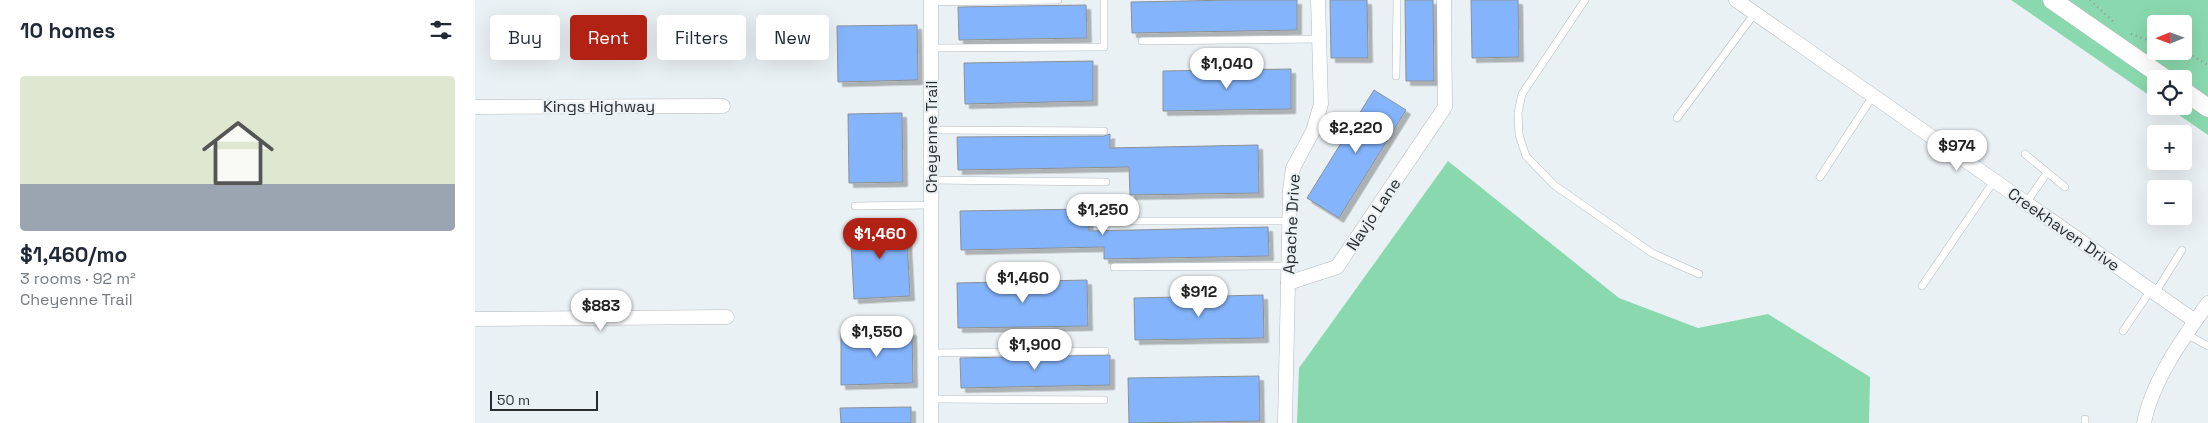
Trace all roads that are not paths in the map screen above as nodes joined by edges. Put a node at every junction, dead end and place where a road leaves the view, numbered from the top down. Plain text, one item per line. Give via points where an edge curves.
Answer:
1 (1057, 0) edge
2 (1104, 0) edge
3 (1318, 0) edge
4 (1397, 0) edge
5 (1444, 0) edge
6 (1585, 0) edge
7 (1736, 0) edge
8 (2053, 0) edge
9 (931, 1) edge
10 (1755, 13) junction
11 (1319, 40) junction
12 (1142, 41) dead end
13 (931, 48) junction
14 (2152, 70) edge
15 (1396, 76) dead end
16 (1873, 96) junction
17 (2192, 97) edge
18 (723, 106) dead end
19 (475, 107) edge
20 (2208, 108) edge
21 (1677, 118) dead end
22 (931, 130) junction
23 (1105, 130) dead end
24 (2025, 154) dead end
25 (2047, 173) junction
26 (1820, 177) dead end
27 (931, 180) junction
28 (1994, 180) junction
29 (1106, 182) dead end
30 (2065, 187) dead end
31 (2026, 202) junction
32 (931, 205) junction
33 (855, 206) dead end
34 (1114, 221) dead end
35 (1289, 221) junction
36 (2182, 250) dead end
37 (1288, 266) junction
38 (1115, 267) dead end
39 (1699, 274) dead end
40 (1288, 283) junction
41 (1922, 286) dead end
42 (2153, 292) junction
43 (2208, 303) edge
44 (727, 317) dead end
45 (475, 318) edge
46 (2195, 321) junction
47 (2123, 331) dead end
48 (2186, 334) junction
49 (2208, 346) edge
50 (1105, 351) dead end
51 (931, 353) junction
52 (931, 399) junction
53 (1104, 400) dead end
54 (931, 423) edge
55 (1285, 423) edge
56 (2144, 423) edge

1 - 9 lane
2 - 13 lane via 1104,47
3 - 11 street, Apache Drive
4 - 15 lane
5 - 40 street, Navjo Lane via 1445,107 1337,267
6 - 39 lane via 1522,94 1518,113 1519,135 1526,156 1554,185 1652,253
7 - 10 street, Creekhaven Drive
8 - 14 street
9 - 13 street, Cheyenne Trail
10 - 16 street, Creekhaven Drive
10 - 21 lane
11 - 12 lane
11 - 35 street, Apache Drive via 1321,104 1313,131 1293,168
13 - 22 street, Cheyenne Trail
16 - 26 lane
16 - 28 street, Creekhaven Drive
17 - 20 street
18 - 19 street, Kings Highway
22 - 23 lane
22 - 27 street, Cheyenne Trail
24 - 25 lane
25 - 30 lane
25 - 31 lane
27 - 29 lane
27 - 32 street, Cheyenne Trail
28 - 31 street, Creekhaven Drive
28 - 41 lane
31 - 42 street, Creekhaven Drive
32 - 33 lane
32 - 51 street, Cheyenne Trail
34 - 35 lane
35 - 37 street, Apache Drive
36 - 42 lane
37 - 38 lane
37 - 40 street, Apache Drive
40 - 55 street, Apache Drive
42 - 46 street, Creekhaven Drive
42 - 47 lane
43 - 46 street
44 - 45 street
46 - 48 street
48 - 49 lane
48 - 56 street via 2148,403
50 - 51 lane
51 - 52 street, Cheyenne Trail
52 - 53 lane
52 - 54 street, Cheyenne Trail

